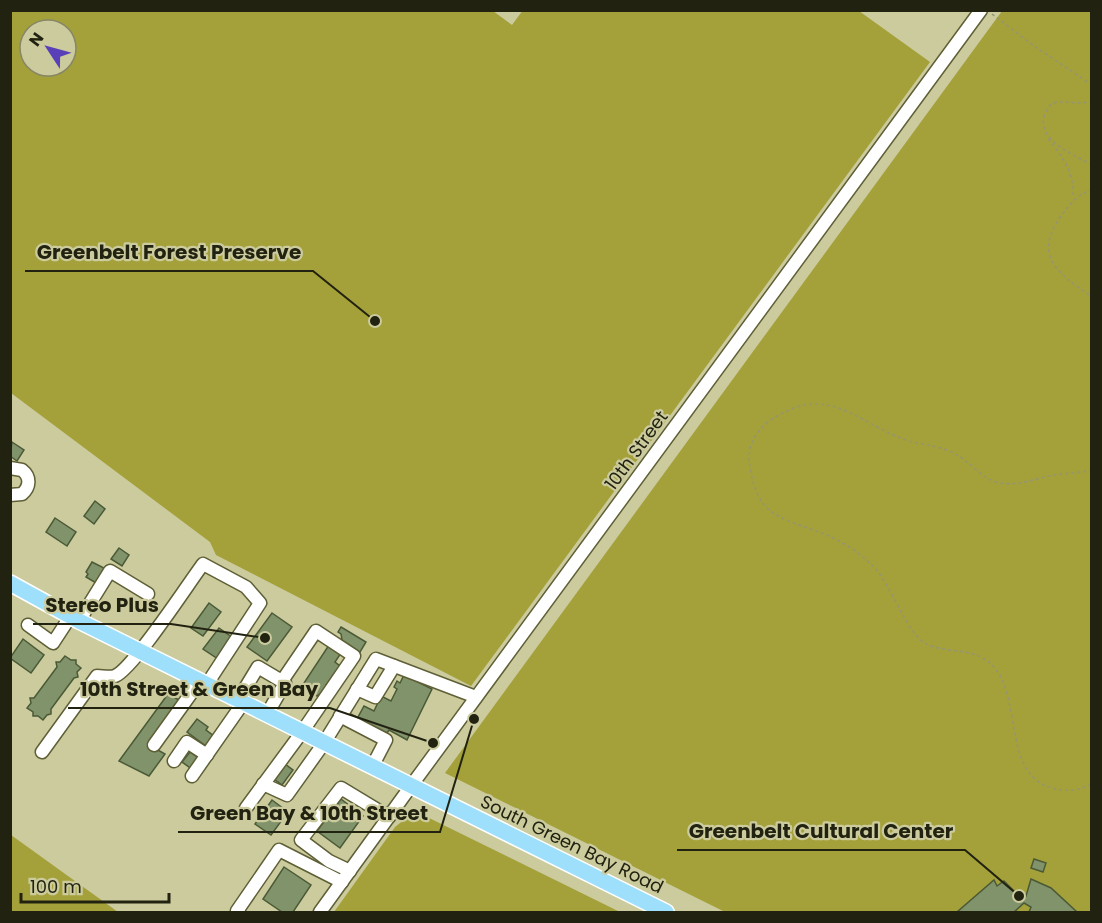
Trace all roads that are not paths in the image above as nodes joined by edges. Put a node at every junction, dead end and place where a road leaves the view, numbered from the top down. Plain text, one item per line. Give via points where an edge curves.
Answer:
1 (979, 14) edge
2 (10, 468) edge
3 (10, 495) edge
4 (10, 583) edge
5 (148, 594) dead end
6 (75, 619) junction
7 (28, 625) dead end
8 (140, 651) junction
9 (394, 666) junction
10 (282, 681) junction
11 (203, 683) junction
12 (357, 689) junction
13 (476, 697) junction
14 (241, 701) junction
15 (267, 714) junction
16 (340, 716) junction
17 (302, 732) junction
18 (324, 743) junction
19 (154, 745) dead end
20 (42, 752) dead end
21 (207, 755) junction
22 (174, 761) dead end
23 (372, 767) junction
24 (192, 776) dead end
25 (263, 784) junction
26 (411, 786) junction
27 (246, 808) dead end
28 (389, 817) junction
29 (350, 871) junction
30 (342, 882) junction
31 (239, 912) edge
32 (320, 912) edge
33 (666, 912) edge

1 - 13 street, 10th Street
2 - 3 street via 22,470 29,482 22,494
4 - 6 main road, South Green Bay Road
5 - 6 street via 110,571
6 - 7 street via 53,643
6 - 8 main road, South Green Bay Road
8 - 11 main road, South Green Bay Road
8 - 11 street via 203,564 246,587 260,603
8 - 20 street via 113,677 97,676
9 - 12 street via 376,659
9 - 12 street via 375,697
9 - 13 street
10 - 14 street via 258,667
10 - 15 street via 285,683
10 - 17 street via 316,631 354,656
11 - 14 main road, South Green Bay Road
11 - 19 street
12 - 16 street
13 - 26 street, 10th Street
14 - 15 main road, South Green Bay Road
14 - 21 street
15 - 17 main road, South Green Bay Road
16 - 18 street
16 - 23 street via 386,740
17 - 18 main road, South Green Bay Road
17 - 25 street
18 - 23 main road, South Green Bay Road
18 - 25 street via 287,795
21 - 22 street via 187,742
21 - 24 street
23 - 26 main road, South Green Bay Road
25 - 27 street
26 - 28 street, 10th Street
26 - 33 main road, South Green Bay Road
28 - 29 street, 10th Street
28 - 29 street via 341,788 302,840
29 - 30 street, 10th Street
30 - 31 street via 279,850
30 - 32 street, 10th Street

